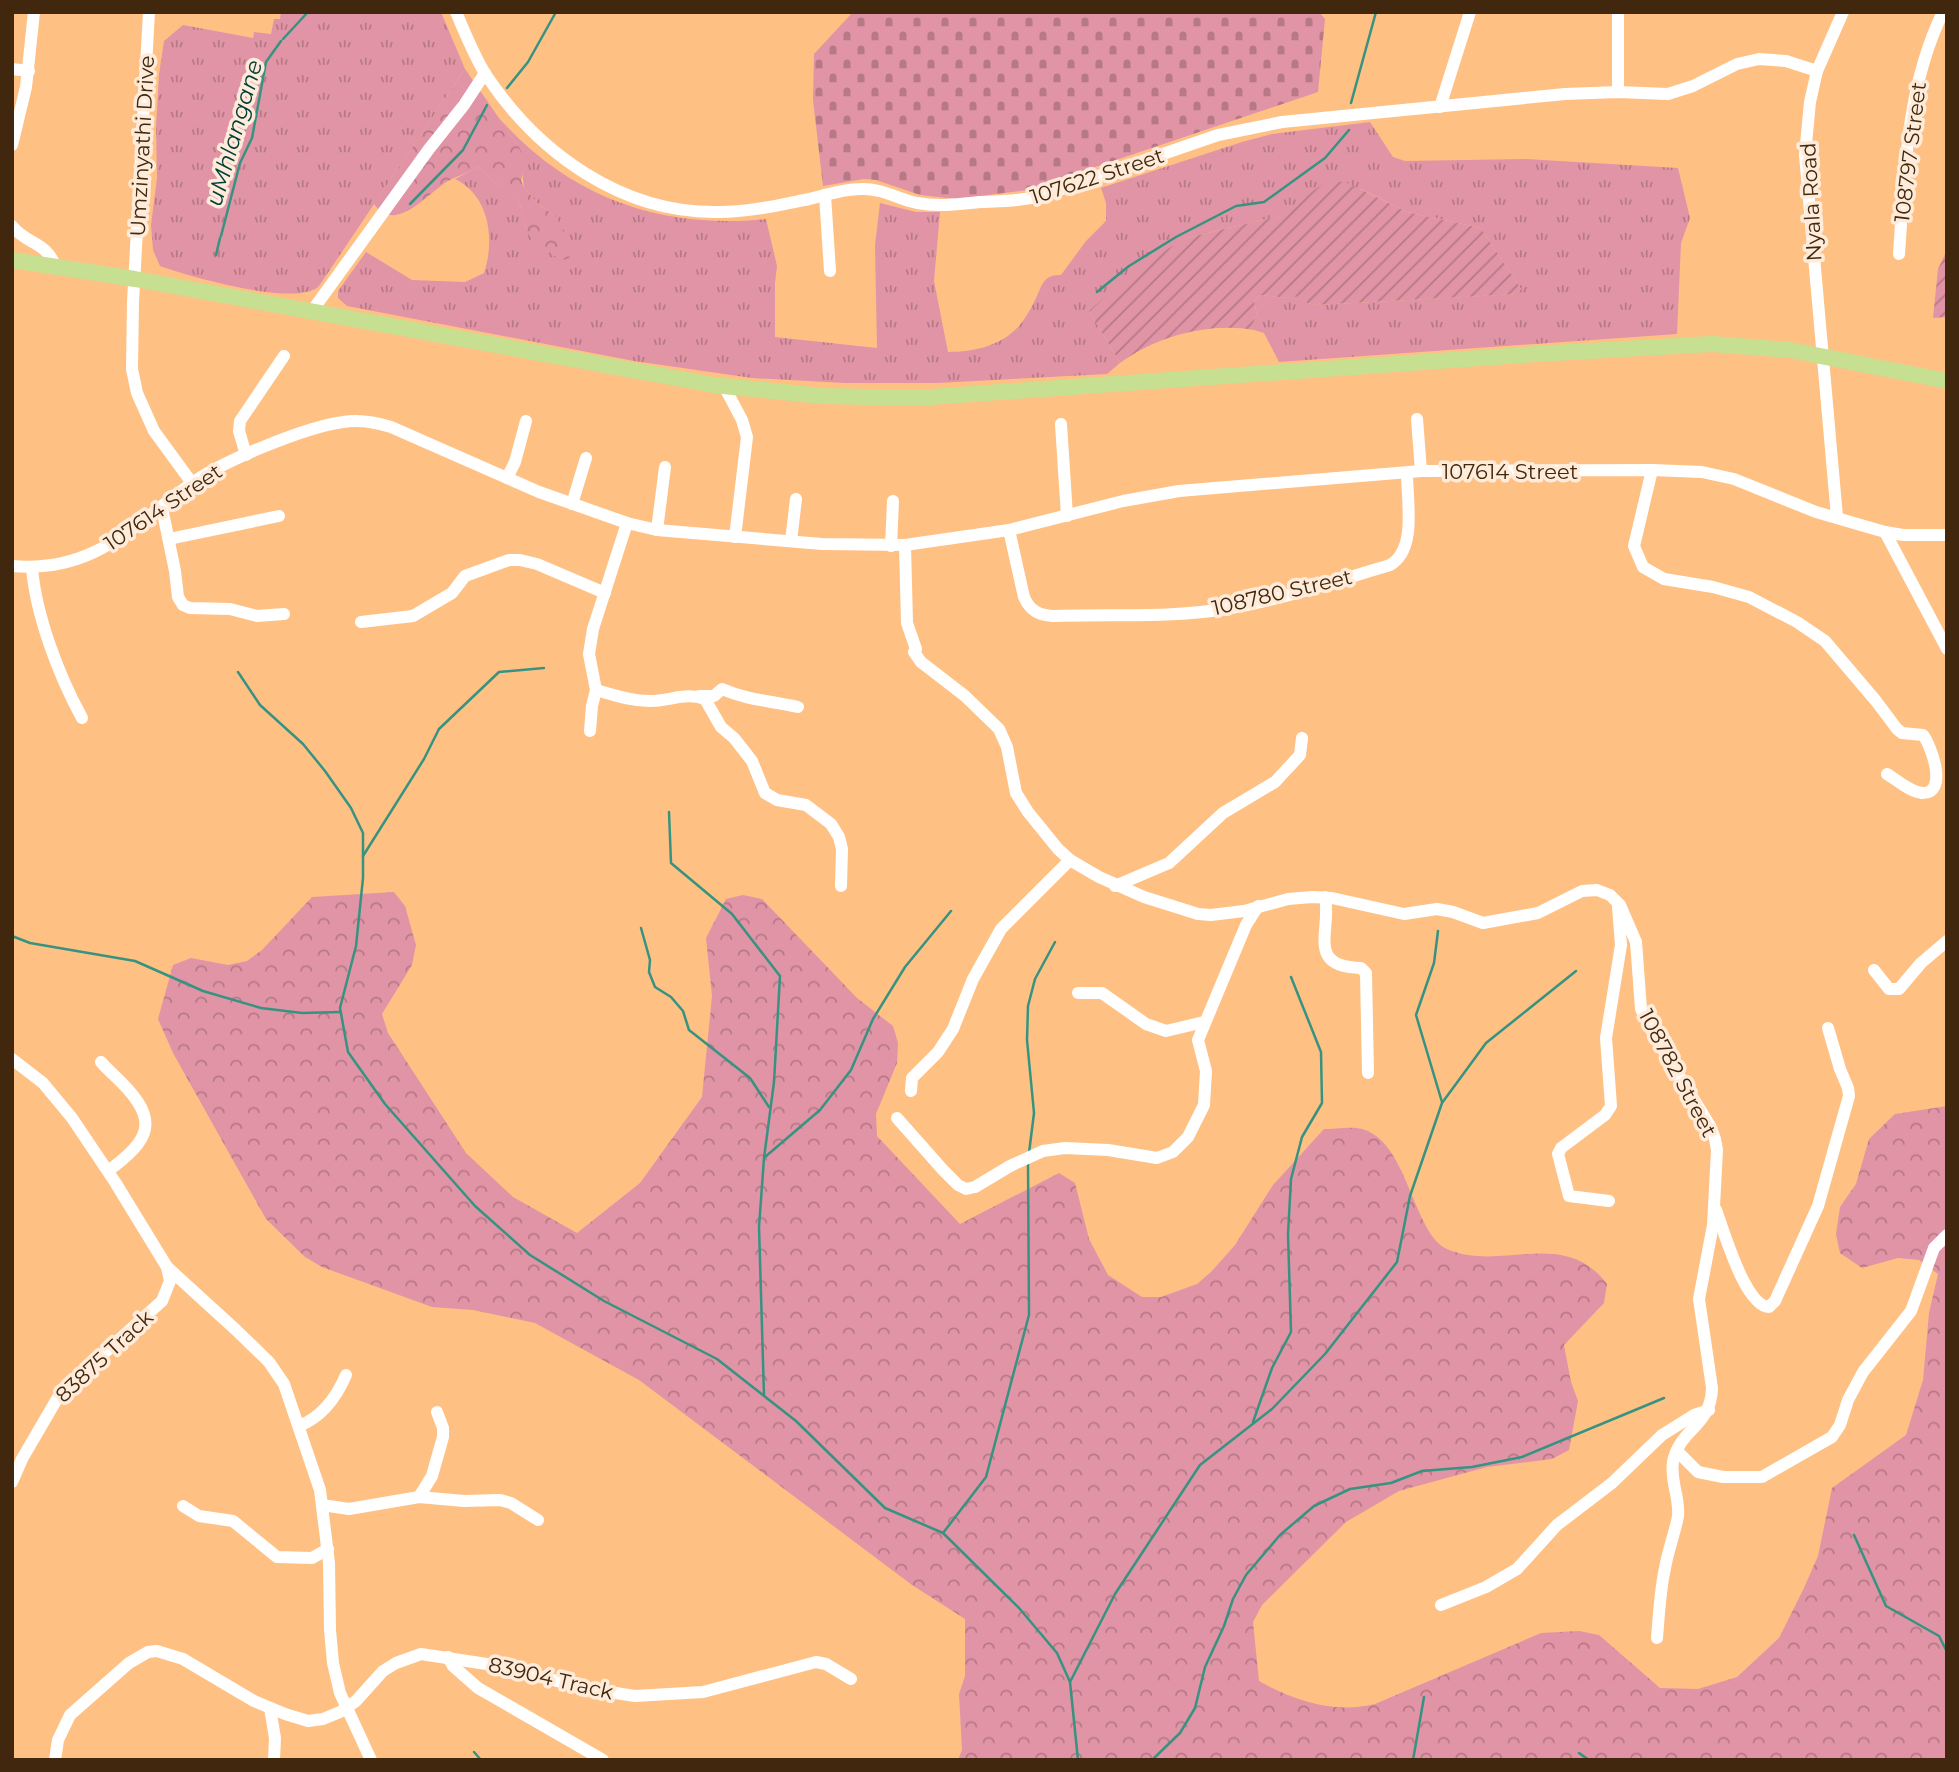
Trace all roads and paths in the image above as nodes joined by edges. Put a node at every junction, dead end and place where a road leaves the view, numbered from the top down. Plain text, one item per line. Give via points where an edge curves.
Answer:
1 (34, 12) edge
2 (149, 12) edge
3 (456, 12) edge
4 (1470, 12) edge
5 (1618, 12) edge
6 (1843, 12) edge
7 (1943, 12) edge
8 (12, 69) edge
9 (29, 71) junction
10 (1817, 71) junction
11 (485, 73) junction
12 (1618, 92) junction
13 (1440, 107) junction
14 (12, 145) edge
15 (825, 195) junction
16 (12, 226) edge
17 (1899, 254) dead end
18 (12, 260) edge
19 (56, 268) junction
20 (830, 271) dead end
21 (135, 279) junction
22 (312, 311) junction
23 (1824, 355) junction
24 (284, 356) dead end
25 (1947, 381) edge
26 (724, 386) junction
27 (1417, 419) dead end
28 (526, 421) dead end
29 (1061, 424) dead end
30 (246, 455) junction
31 (586, 458) dead end
32 (665, 467) dead end
33 (1652, 470) junction
34 (1421, 471) junction
35 (1407, 474) junction
36 (507, 478) junction
37 (192, 483) junction
38 (796, 499) dead end
39 (892, 501) dead end
40 (572, 505) junction
41 (162, 508) junction
42 (279, 516) dead end
43 (1066, 516) junction
44 (1837, 517) junction
45 (627, 523) junction
46 (657, 530) junction
47 (1009, 530) junction
48 (1885, 532) junction
49 (1947, 535) edge
50 (736, 537) junction
51 (169, 539) junction
52 (792, 541) junction
53 (898, 546) junction
54 (12, 566) edge
55 (32, 568) junction
56 (605, 593) junction
57 (284, 614) dead end
58 (361, 622) dead end
59 (1947, 649) edge
60 (596, 690) junction
61 (696, 696) junction
62 (798, 707) dead end
63 (82, 719) dead end
64 (590, 731) dead end
65 (1302, 738) dead end
66 (1887, 774) dead end
67 (1070, 860) junction
68 (841, 886) dead end
69 (1115, 886) junction
70 (1325, 897) junction
71 (1617, 903) junction
72 (1258, 906) junction
73 (1947, 941) edge
74 (1874, 970) dead end
75 (1078, 993) dead end
76 (1204, 1022) junction
77 (1828, 1028) dead end
78 (12, 1059) edge
79 (101, 1062) dead end
80 (1368, 1073) dead end
81 (911, 1091) dead end
82 (897, 1118) dead end
83 (108, 1171) junction
84 (1609, 1201) dead end
85 (1714, 1206) junction
86 (1947, 1235) edge
87 (167, 1267) junction
88 (346, 1375) dead end
89 (1709, 1410) junction
90 (438, 1412) dead end
91 (299, 1426) junction
92 (1677, 1451) junction
93 (12, 1482) edge
94 (419, 1497) junction
95 (322, 1505) junction
96 (183, 1506) dead end
97 (538, 1520) dead end
98 (328, 1549) junction
99 (1440, 1605) dead end
100 (1657, 1637) dead end
101 (448, 1657) junction
102 (851, 1679) dead end
103 (270, 1708) junction
104 (346, 1708) junction
105 (55, 1760) edge
106 (274, 1760) edge
107 (371, 1760) edge
108 (603, 1760) edge

1 - 9 street
2 - 21 street, Umzinyathi Drive
3 - 11 street, 107622 Street
4 - 13 street
5 - 12 street
6 - 10 street, Nyala Road
7 - 17 street, 108797 Street via 1913,95
8 - 9 street
9 - 14 street
10 - 12 street, 107622 Street via 1786,61 1759,59 1737,64 1676,93
10 - 23 street, Nyala Road via 1805,155
11 - 15 street, 107622 Street via 546,146 583,173 635,198 718,212
11 - 22 street
12 - 13 street, 107622 Street
13 - 15 street, 107622 Street via 1282,122 1218,135 1018,201 943,206 862,188
15 - 20 street
16 - 19 street via 47,250
18 - 19 main road
19 - 21 main road
21 - 22 main road
21 - 37 street, Umzinyathi Drive via 132,369 138,393 154,431
22 - 26 main road
23 - 25 main road
23 - 26 main road via 1712,344 917,398 822,396
23 - 44 street, Nyala Road
24 - 30 street via 240,421
26 - 50 street via 747,438
27 - 34 street
28 - 36 street
29 - 43 street
30 - 36 street, 107614 Street via 319,428 365,421 402,431
30 - 37 street, 107614 Street
31 - 40 street
32 - 46 street
33 - 34 street, 107614 Street
33 - 44 street, 107614 Street via 1734,479
33 - 66 street via 1634,546 1643,567 1664,579 1749,597 1825,641 1898,731 1925,737 1937,774 1931,789 1923,793 1910,789
34 - 35 street, 107614 Street
35 - 43 street, 107614 Street via 1179,491
35 - 47 street, 108780 Street via 1407,544 1398,561 1226,608 1038,614 1024,597
36 - 40 street, 107614 Street
37 - 41 street, 107614 Street
38 - 52 street
39 - 53 street
40 - 45 street, 107614 Street
41 - 51 street
41 - 55 street, 107614 Street via 101,550 58,565
42 - 51 street
43 - 47 street, 107614 Street
44 - 48 street, 107614 Street
45 - 46 street, 107614 Street
45 - 56 street
46 - 50 street, 107614 Street
47 - 53 street, 107614 Street
48 - 49 street, 107614 Street
48 - 59 street
50 - 52 street, 107614 Street
51 - 57 street via 178,597 186,607 230,609 257,616
52 - 53 street, 107614 Street
53 - 67 street via 914,653 999,729 1016,793
54 - 55 street, 107614 Street
55 - 63 street via 36,596 64,685
56 - 58 street via 537,564 509,560 465,576 452,593 413,616
56 - 60 street via 590,647
60 - 61 street via 648,701
60 - 64 street
61 - 62 street via 714,696 722,689
61 - 68 street via 705,699 721,727 752,761 765,793 806,806 831,824 842,849
65 - 69 street via 1300,755 1275,782 1223,813 1169,863
67 - 69 street
67 - 81 street via 1001,929 973,979 953,1029 912,1078
69 - 72 street via 1198,914
70 - 71 street via 1404,914 1437,909 1483,923 1538,913 1582,891 1597,890
70 - 72 street
70 - 80 street via 1326,952 1339,965 1366,973
71 - 84 street via 1621,946 1606,1038 1611,1106 1558,1154 1569,1196
71 - 85 street, 108782 Street via 1636,942 1641,1009 1714,1134
72 - 76 street
73 - 74 street via 1899,989 1886,987
75 - 76 street via 1102,993 1146,1024 1167,1031
76 - 82 street via 1198,1043 1206,1071 1205,1101 1188,1137 1165,1156 1065,1148 1043,1151 966,1189
77 - 85 street via 1849,1096 1818,1206 1772,1305 1762,1306 1750,1294
78 - 83 street via 50,1092
79 - 83 street via 138,1101 147,1123 133,1150
83 - 87 street
85 - 89 street, 108782 Street via 1699,1299 1712,1388
86 - 92 street via 1934,1248 1911,1311 1863,1372 1832,1437 1766,1475 1751,1478 1698,1472
87 - 91 street via 268,1362 284,1384
87 - 93 street, 83875 Track via 170,1277 162,1301 61,1392
88 - 91 street via 317,1417
89 - 92 street
89 - 99 street via 1662,1436 1612,1483 1557,1525 1517,1569
90 - 94 street via 443,1437 432,1476
91 - 95 street
92 - 100 street via 1672,1473 1678,1514 1661,1589
94 - 95 street via 349,1509
94 - 97 street via 505,1501
95 - 98 street
96 - 98 street via 199,1516 233,1521 277,1557 312,1558
98 - 104 street via 333,1662
101 - 102 street, 83904 Track via 635,1696 704,1692 816,1662
101 - 104 street, 83904 Track via 421,1654 396,1663
101 - 108 street via 478,1688
103 - 104 street via 308,1721
103 - 105 street via 183,1659 148,1652 70,1715
103 - 106 street
104 - 107 street

